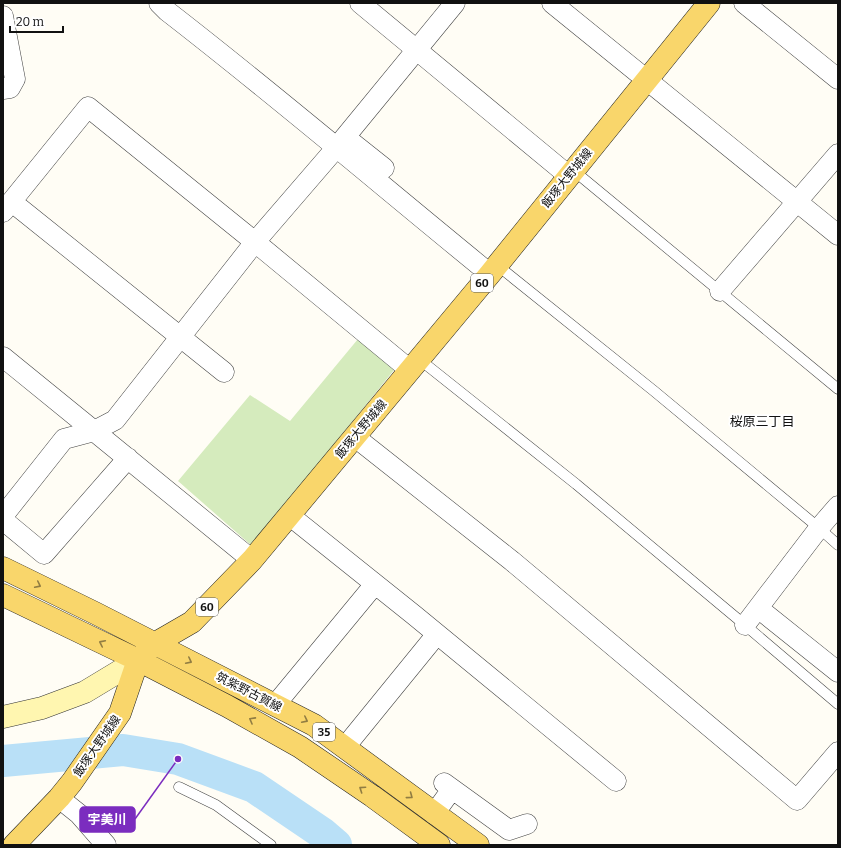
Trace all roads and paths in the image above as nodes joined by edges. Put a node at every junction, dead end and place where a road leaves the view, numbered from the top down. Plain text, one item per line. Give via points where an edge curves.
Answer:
1 (159, 3) edge
2 (360, 3) edge
3 (454, 3) edge
4 (552, 3) edge
5 (709, 3) edge
6 (744, 3) edge
7 (4, 26) edge
8 (416, 50) junction
9 (838, 79) edge
10 (646, 80) junction
11 (3, 89) edge
12 (340, 142) junction
13 (838, 154) edge
14 (384, 168) dead end
15 (571, 173) junction
16 (797, 202) junction
17 (7, 207) edge
18 (838, 236) edge
19 (255, 242) junction
20 (494, 269) junction
21 (720, 291) junction
22 (180, 337) junction
23 (3, 357) edge
24 (415, 364) junction
25 (224, 372) dead end
26 (838, 389) edge
27 (94, 431) junction
28 (355, 437) junction
29 (128, 458) junction
30 (838, 506) edge
31 (289, 515) junction
32 (3, 516) edge
33 (818, 528) junction
34 (838, 546) edge
35 (252, 560) junction
36 (3, 568) edge
37 (375, 584) junction
38 (3, 595) edge
39 (758, 608) junction
40 (746, 624) junction
41 (437, 634) junction
42 (154, 644) junction
43 (138, 660) junction
44 (838, 672) edge
45 (838, 704) edge
46 (275, 705) junction
47 (3, 717) edge
48 (345, 747) junction
49 (838, 752) edge
50 (616, 781) dead end
51 (179, 787) dead end
52 (65, 790) junction
53 (434, 814) junction
54 (527, 824) dead end
55 (14, 845) edge
56 (106, 845) edge
57 (271, 845) edge
58 (439, 845) edge
59 (478, 845) edge

1 - 12 street
2 - 8 street
3 - 8 street
4 - 10 street
5 - 10 main road, 飯塚大野城線 / 60
6 - 9 street
7 - 11 street via 16,79 10,88
8 - 12 street
8 - 15 street
10 - 15 main road, 飯塚大野城線 / 60
10 - 16 street
12 - 14 street
12 - 19 street
12 - 20 street
13 - 16 street
15 - 20 main road, 飯塚大野城線 / 60
15 - 21 lane
16 - 18 street
16 - 21 street
17 - 19 street via 88,107
17 - 22 street
19 - 22 street
19 - 24 street
20 - 24 main road, 飯塚大野城線 / 60
20 - 33 lane via 654,391
21 - 26 lane
22 - 25 street
22 - 27 street via 115,420
23 - 27 street
24 - 28 main road, 飯塚大野城線 / 60
24 - 40 lane via 543,457
27 - 29 street
27 - 32 street via 64,438
28 - 31 main road, 飯塚大野城線 / 60
28 - 49 street via 512,561 796,800
29 - 32 street via 44,554
29 - 35 street
30 - 33 street
31 - 35 main road, 飯塚大野城線 / 60
31 - 37 street
33 - 34 lane
33 - 39 street
35 - 42 main road, 飯塚大野城線 / 60 via 192,622
36 -> 42 main road, 筑紫野古賀線 / 35
37 - 41 street
37 - 46 street
43 -> 38 main road, 筑紫野古賀線 / 35
39 - 40 street
39 - 44 street
40 - 45 lane
41 - 48 street
41 - 50 street
42 - 43 main road, 飯塚大野城線 / 60
42 -> 46 main road, 筑紫野古賀線 / 35
43 - 47 street via 85,692 42,708
43 - 52 main road, 飯塚大野城線 / 60 via 120,713
58 -> 43 main road, 筑紫野古賀線 / 35 via 300,747
46 -> 48 main road, 筑紫野古賀線 / 35 via 314,724
48 -> 53 main road, 筑紫野古賀線 / 35
51 - 57 lane via 216,806
52 - 55 main road, 飯塚大野城線 / 60
52 - 56 street via 79,814
53 - 54 street via 448,786 509,830
53 - 59 main road, 筑紫野古賀線 / 35

